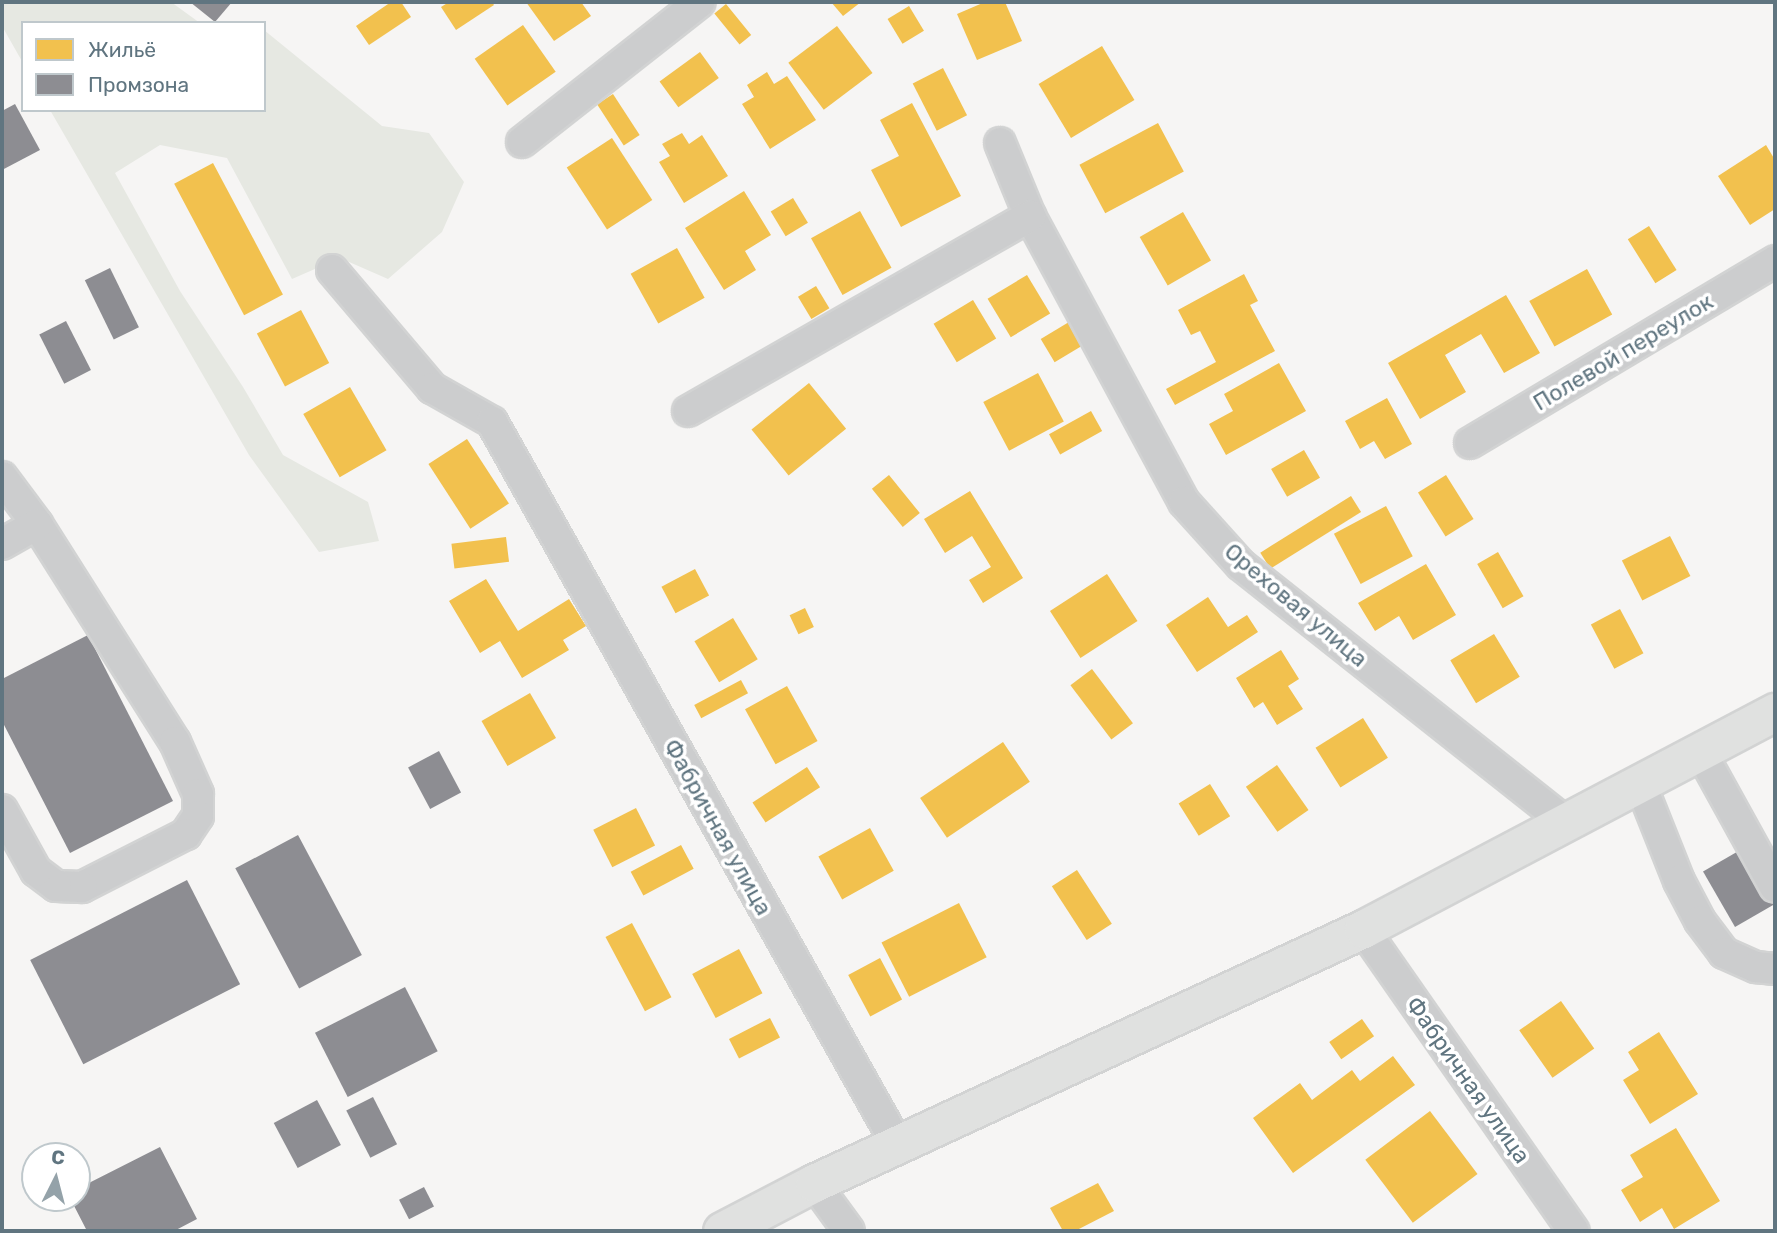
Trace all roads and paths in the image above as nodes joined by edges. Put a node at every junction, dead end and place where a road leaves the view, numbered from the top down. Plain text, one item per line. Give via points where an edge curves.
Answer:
1 (700, 2) edge
2 (522, 142) dead end
3 (1000, 143) dead end
4 (1030, 216) junction
5 (1775, 261) edge
6 (332, 270) dead end
7 (688, 411) dead end
8 (1470, 443) dead end
9 (2, 477) edge
10 (37, 524) junction
11 (2, 544) edge
12 (1775, 712) edge
13 (1700, 751) junction
14 (1640, 783) junction
15 (2, 810) edge
16 (1565, 822) junction
17 (1775, 887) edge
18 (1363, 929) junction
19 (1775, 969) edge
20 (897, 1144) junction
21 (814, 1183) junction
22 (722, 1231) edge
23 (849, 1231) edge
24 (1574, 1231) edge

1 - 2 street
3 - 4 street, Ореховая улица
4 - 7 street
4 - 16 street, Ореховая улица via 1184,502 1241,565
5 - 8 street, Полевой переулок
6 - 20 street, Фабричная улица via 432,388 492,422
9 - 10 street
10 - 11 street
10 - 15 street via 175,742 198,794 198,816 186,834 82,887 56,886 36,871
12 - 13 main road
13 - 14 main road
13 - 17 street
14 - 16 main road
14 - 19 street via 1700,921 1724,953 1756,967
16 - 18 main road
18 - 20 main road
18 - 24 street, Фабричная улица
20 - 21 main road
21 - 22 main road
21 - 23 street

